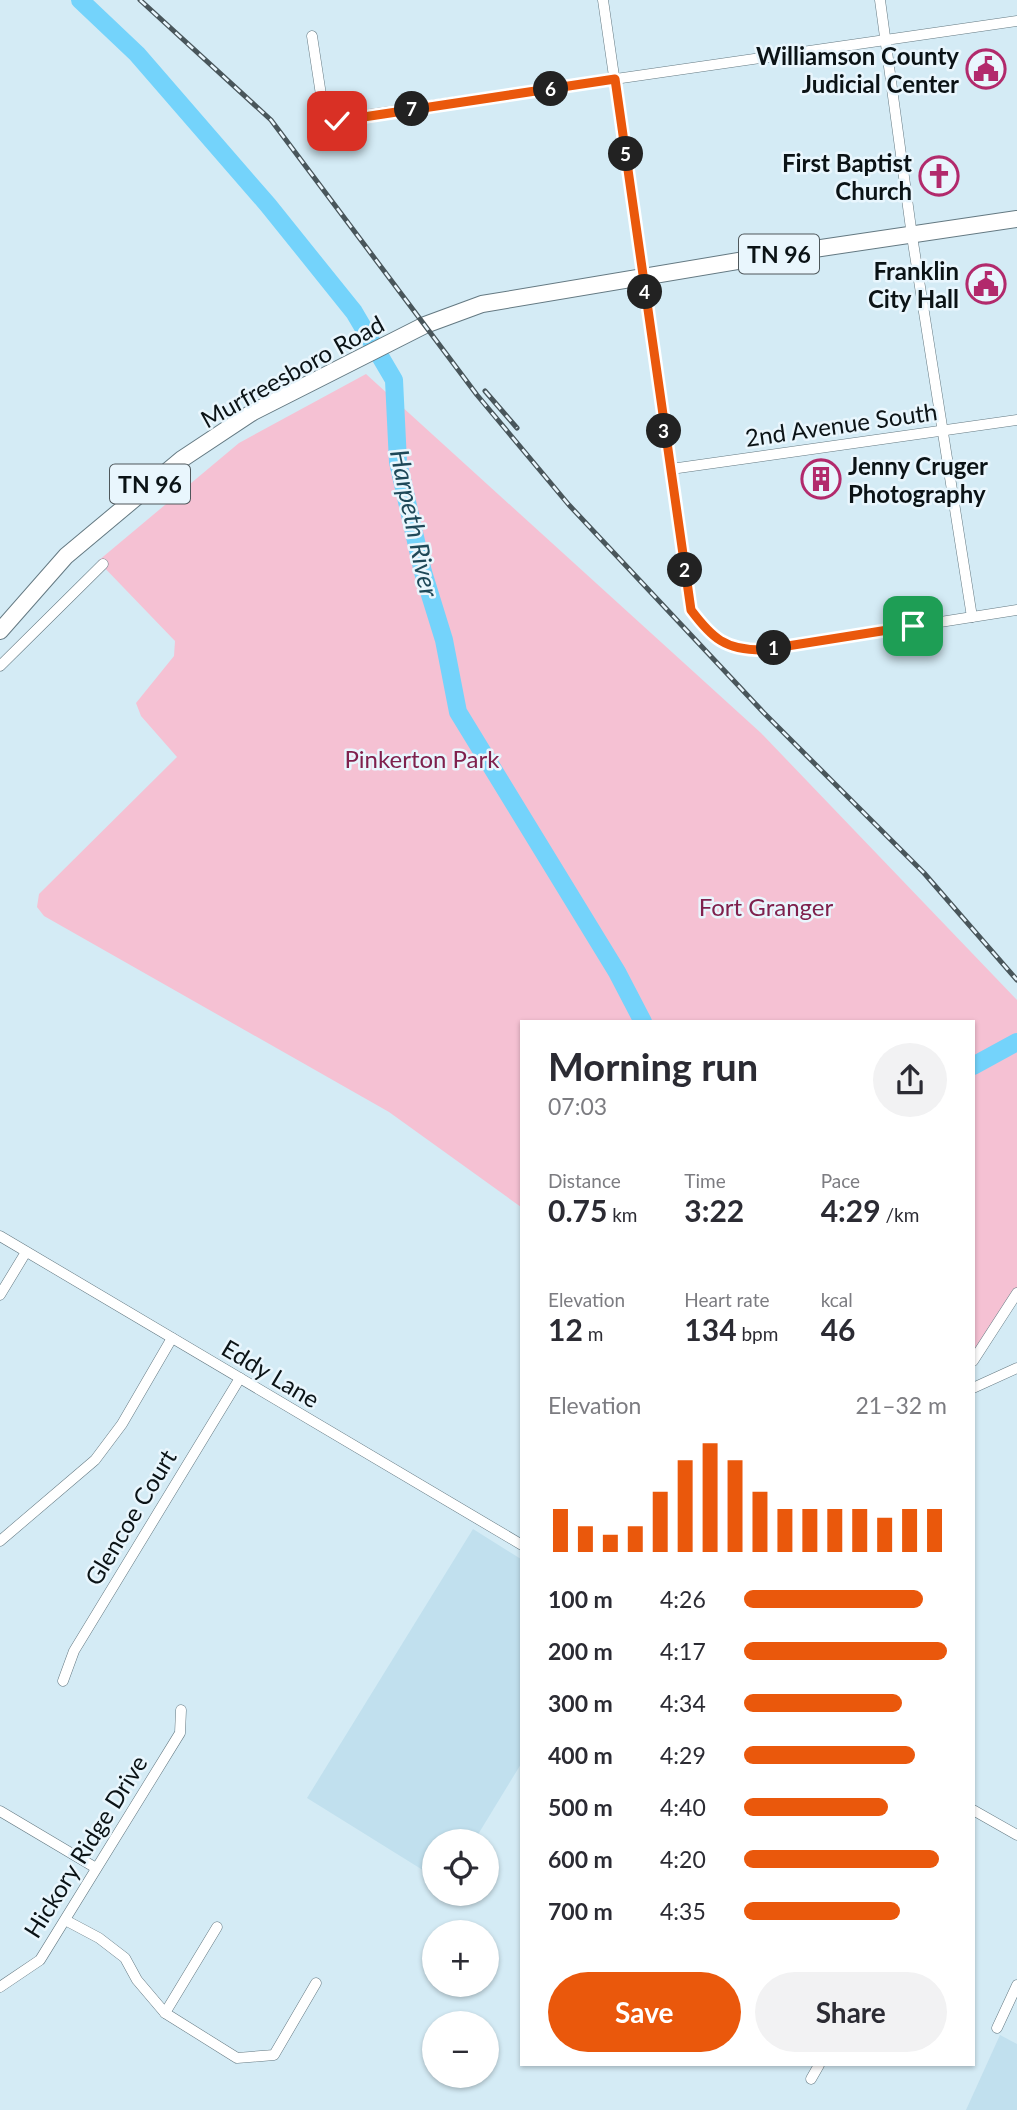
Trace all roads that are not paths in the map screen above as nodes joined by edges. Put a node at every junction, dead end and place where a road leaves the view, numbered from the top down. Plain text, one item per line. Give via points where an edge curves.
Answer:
1 (603, 0) edge
2 (880, 0) edge
3 (1017, 21) edge
4 (312, 36) dead end
5 (885, 40) junction
6 (615, 79) junction
7 (1017, 219) edge
8 (912, 236) junction
9 (643, 276) junction
10 (1017, 420) edge
11 (942, 431) junction
12 (671, 469) junction
13 (103, 564) dead end
14 (1017, 610) edge
15 (972, 617) junction
16 (0, 631) edge
17 (0, 666) edge
18 (0, 1236) edge
19 (26, 1252) junction
20 (1017, 1293) edge
21 (0, 1295) edge
22 (172, 1338) junction
23 (975, 1358) edge
24 (1017, 1368) edge
25 (240, 1378) junction
26 (975, 1387) edge
27 (0, 1541) edge
28 (520, 1544) edge
29 (63, 1681) dead end
30 (181, 1710) dead end
31 (0, 1811) edge
32 (975, 1813) edge
33 (1017, 1835) edge
34 (96, 1868) junction
35 (66, 1921) junction
36 (217, 1927) dead end
37 (316, 1983) dead end
38 (1017, 1985) edge
39 (0, 1987) edge
40 (165, 2013) junction
41 (997, 2028) dead end
42 (818, 2066) edge
43 (811, 2079) dead end

1 - 6 street
2 - 5 street
3 - 5 street
4 - 6 street via 325,121
5 - 6 street
5 - 8 street
6 - 9 street
7 - 8 main road, TN 96
8 - 9 main road, TN 96
8 - 11 street
9 - 12 street
9 - 16 main road, Murfreesboro Road / TN 96 via 482,304 421,327 253,412 182,459 66,556
10 - 11 street, 2nd Avenue South
11 - 12 street, 2nd Avenue South
11 - 15 street
12 - 15 street via 691,610 722,642 741,650 762,650
13 - 17 street
14 - 15 street
18 - 19 street, Eddy Lane
19 - 21 street
19 - 22 street, Eddy Lane
20 - 23 street
22 - 25 street, Eddy Lane
22 - 27 street via 122,1424 95,1460
24 - 26 street
25 - 28 street, Eddy Lane
25 - 29 street, Glencoe Court via 74,1651
30 - 34 street, Hickory Ridge Drive via 180,1733
31 - 34 street
32 - 33 street
34 - 35 street, Hickory Ridge Drive
35 - 39 street, Hickory Ridge Drive via 40,1960
35 - 40 street via 125,1958
36 - 40 street
37 - 40 street via 274,2055 259,2059 236,2057
38 - 41 street
42 - 43 street

